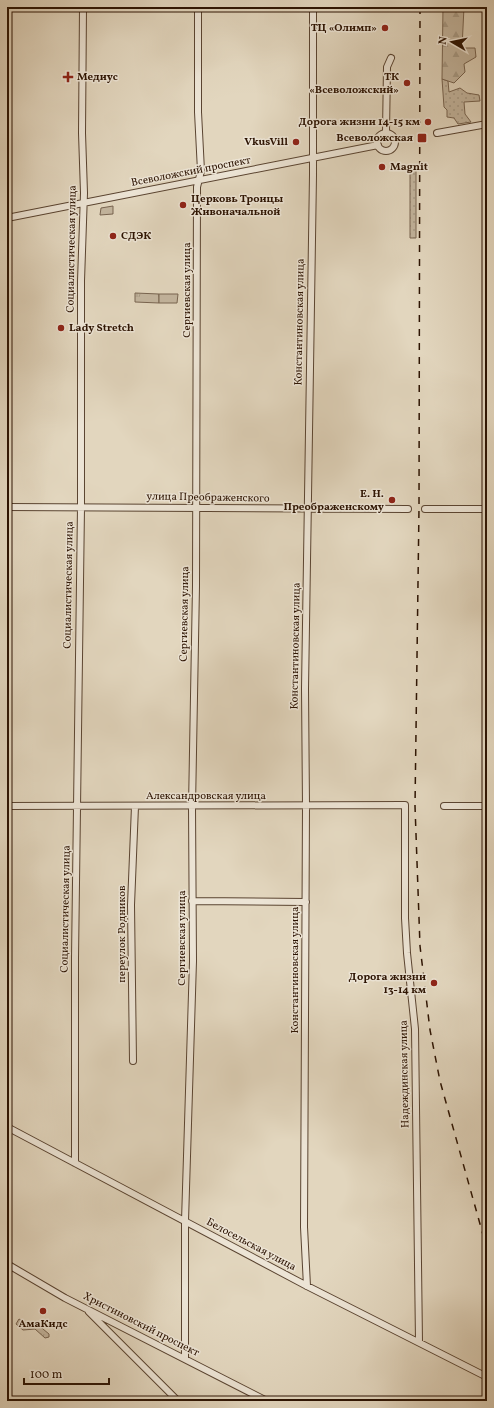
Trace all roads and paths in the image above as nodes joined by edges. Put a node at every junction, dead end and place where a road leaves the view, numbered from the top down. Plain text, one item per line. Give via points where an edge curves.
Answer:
1 (83, 7) edge
2 (198, 7) edge
3 (313, 7) edge
4 (391, 58) dead end
5 (487, 124) edge
6 (386, 132) junction
7 (437, 133) dead end
8 (378, 145) junction
9 (313, 159) junction
10 (199, 180) junction
11 (83, 203) junction
12 (7, 218) edge
13 (7, 507) edge
14 (81, 507) junction
15 (196, 508) junction
16 (425, 508) dead end
17 (308, 509) junction
18 (408, 509) dead end
19 (487, 509) edge
20 (405, 805) joint
21 (7, 806) edge
22 (77, 806) junction
23 (135, 806) junction
24 (306, 806) junction
25 (444, 806) dead end
26 (487, 806) edge
27 (192, 807) junction
28 (192, 901) junction
29 (306, 902) junction
30 (133, 1061) dead end
31 (7, 1127) edge
32 (75, 1163) junction
33 (185, 1221) junction
34 (7, 1264) edge
35 (307, 1286) junction
36 (83, 1307) junction
37 (419, 1342) junction
38 (185, 1359) junction
39 (487, 1377) edge
40 (7, 1398) edge
41 (10, 1401) edge
42 (178, 1401) edge
43 (267, 1401) edge

1 - 11 street, Социалистическая улица
2 - 10 street, Сергиевская улица via 201,171
3 - 9 street, Константиновская улица
4 - 6 street via 387,67
5 - 7 street
6 - 8 street via 379,135
6 - 8 street via 393,136 394,147 386,151
8 - 9 street, Всеволожский проспект
9 - 10 street, Всеволожский проспект
9 - 17 street, Константиновская улица
10 - 11 street, Всеволожский проспект
10 - 15 street, Сергиевская улица
11 - 12 street, Всеволожский проспект
11 - 14 street, Социалистическая улица
13 - 14 street, улица Преображенского
14 - 15 street, улица Преображенского
14 - 22 street, Социалистическая улица
15 - 17 street, улица Преображенского
15 - 27 street, Сергиевская улица
16 - 19 street
17 - 18 street, улица Преображенского
17 - 24 street, Константиновская улица
20 - 24 street, Александровская улица
20 - 37 street, Надеждинская улица via 406,932 415,1029
21 - 22 street, Александровская улица
22 - 23 street, Александровская улица
22 - 32 street, Социалистическая улица
23 - 27 street, Александровская улица
23 - 30 street, переулок Родников via 131,905
24 - 27 street, Александровская улица
24 - 29 street, Константиновская улица
25 - 26 street
27 - 28 street, Сергиевская улица
28 - 29 street
28 - 33 street, Сергиевская улица via 193,961
29 - 35 street, Константиновская улица via 304,1227
31 - 32 street, Белосельская улица
32 - 33 street, Белосельская улица
33 - 35 street, Белосельская улица
33 - 38 street, Сергиевская улица
34 - 36 street, Христиновский проспект
35 - 37 street, Белосельская улица
36 - 38 street, Христиновский проспект
36 - 42 street
37 - 39 street, Белосельская улица
38 - 43 street, Христиновский проспект
40 - 41 street

